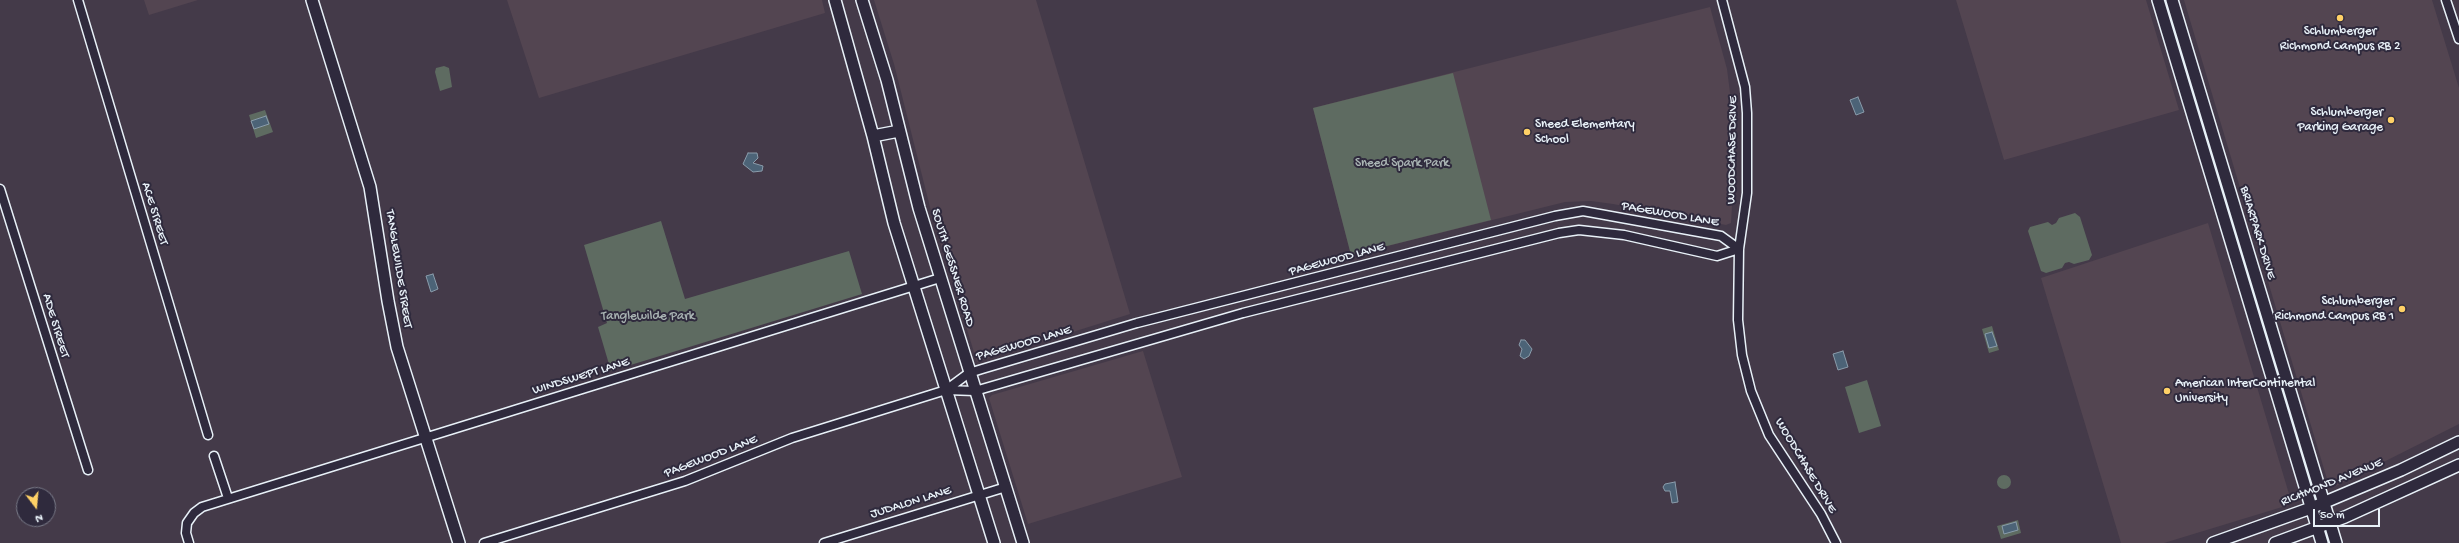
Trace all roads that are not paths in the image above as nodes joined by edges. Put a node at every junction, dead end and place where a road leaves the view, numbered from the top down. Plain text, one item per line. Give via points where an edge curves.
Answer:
1 (78, 0) edge
2 (312, 0) edge
3 (835, 0) edge
4 (862, 0) edge
5 (1722, 0) edge
6 (2158, 0) edge
7 (2172, 0) edge
8 (2446, 0) edge
9 (2459, 39) edge
10 (899, 130) junction
11 (874, 136) junction
12 (0, 189) edge
13 (1739, 249) junction
14 (940, 278) junction
15 (913, 287) junction
16 (969, 373) junction
17 (946, 390) junction
18 (975, 391) junction
19 (208, 435) dead end
20 (426, 438) junction
21 (2459, 442) edge
22 (214, 456) dead end
23 (2459, 465) edge
24 (88, 470) dead end
25 (1006, 487) junction
26 (980, 495) junction
27 (228, 498) junction
28 (2324, 502) junction
29 (2311, 508) junction
30 (2330, 523) junction
31 (2318, 528) junction
32 (189, 543) edge
33 (459, 543) edge
34 (484, 543) edge
35 (824, 543) edge
36 (994, 543) edge
37 (1023, 543) edge
38 (1836, 543) edge
39 (2213, 543) edge
40 (2275, 543) edge
41 (2322, 543) edge
42 (2336, 543) edge

1 - 19 street, ACE STREET
2 - 20 street, TANGLEWILDE STREET via 370,186 397,347
3 - 11 street
4 - 10 street, SOUTH GESSNER ROAD via 887,80
5 - 13 street, WOODCHASE DRIVE via 1745,88 1747,107 1747,194
6 - 29 street, BRIARPARK DRIVE
7 - 28 street, BRIARPARK DRIVE
8 - 9 street
10 - 11 street
10 - 14 street, SOUTH GESSNER ROAD
11 - 15 street via 894,223
12 - 24 street, ADE STREET
13 - 16 street, PAGEWOOD LANE via 1720,236 1583,211 1554,216 1201,306
13 - 18 street, PAGEWOOD LANE via 1717,256 1624,235 1579,230 1559,233 1243,313
13 - 38 street, WOODCHASE DRIVE via 1738,320 1742,355 1751,391 1769,435 1821,514
14 - 15 street, WINDSWEPT LANE
14 - 16 street, SOUTH GESSNER ROAD
15 - 17 street
15 - 20 street, WINDSWEPT LANE
16 - 17 street, PAGEWOOD LANE
16 - 18 street, SOUTH GESSNER ROAD
17 - 18 street, PAGEWOOD LANE
17 - 26 street
17 - 34 street, PAGEWOOD LANE via 792,438 686,481
18 - 25 street, SOUTH GESSNER ROAD
20 - 27 street, WINDSWEPT LANE
20 - 33 street, TANGLEWILDE STREET
21 - 28 street, RICHMOND AVENUE via 2401,470
22 - 27 street
23 - 30 street
25 - 26 street, JUDALON LANE
25 - 37 street, SOUTH GESSNER ROAD
26 - 35 street, JUDALON LANE
26 - 36 street
27 - 32 street via 194,512 187,523
28 - 29 street, RICHMOND AVENUE
28 - 30 street, BRIARPARK DRIVE
29 - 31 street, BRIARPARK DRIVE
29 - 39 street, RICHMOND AVENUE
30 - 31 street
30 - 42 street, BRIARPARK DRIVE
31 - 40 street
31 - 41 street, BRIARPARK DRIVE

